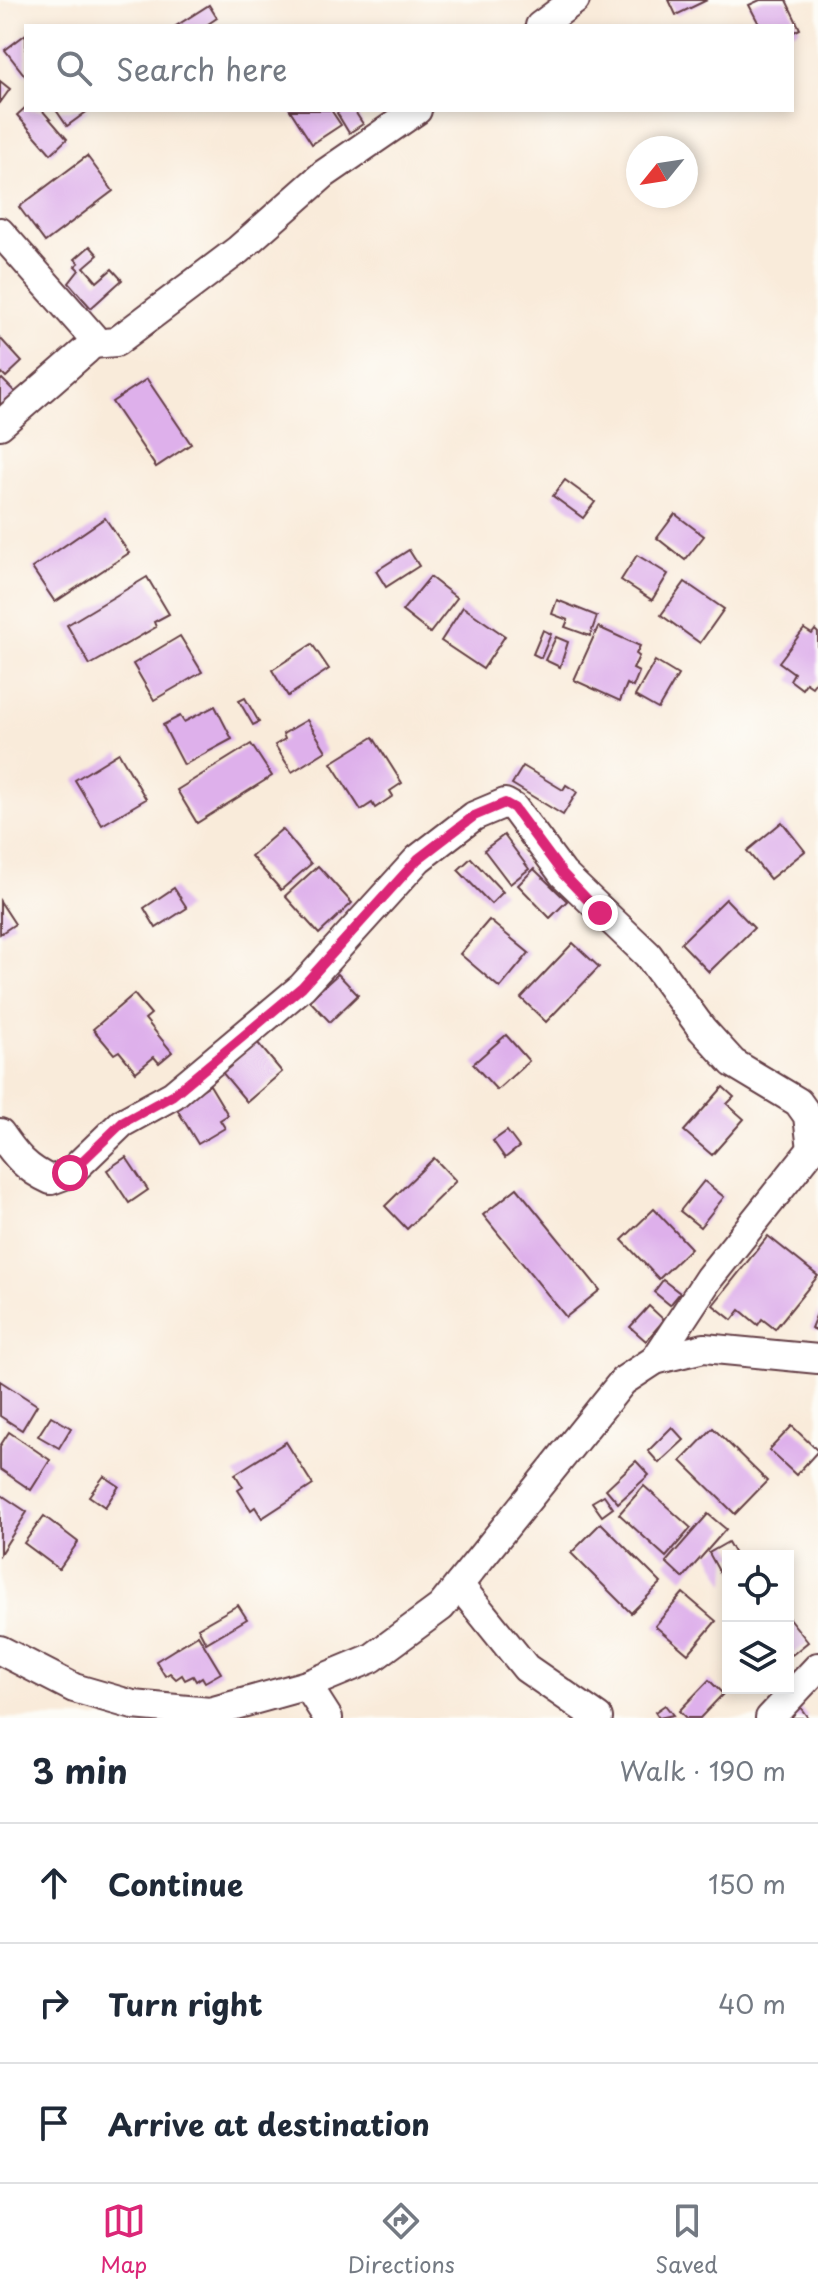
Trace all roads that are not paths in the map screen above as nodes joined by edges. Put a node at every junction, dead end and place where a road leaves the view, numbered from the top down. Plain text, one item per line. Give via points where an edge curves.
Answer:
1 (575, 0) edge
2 (543, 24) edge
3 (414, 112) edge
4 (0, 232) edge
5 (92, 344) junction
6 (0, 425) edge
7 (0, 1133) edge
8 (815, 1147) edge
9 (818, 1359) edge
10 (655, 1360) junction
11 (459, 1585) junction
12 (0, 1650) edge
13 (818, 1667) edge
14 (307, 1685) junction
15 (171, 1713) edge
16 (328, 1718) edge
17 (598, 1718) edge
18 (770, 1718) edge

1 - 2 street
3 - 5 street via 324,174 238,250 116,342
4 - 5 street via 92,336
5 - 6 street
7 - 8 street via 35,1173 51,1180 70,1173 122,1123 173,1095 302,987 418,859 474,816 505,803 563,874 648,955 733,1063 798,1102 808,1116
8 - 10 street via 709,1278
9 - 10 street via 704,1348
10 - 11 street via 623,1381
11 - 14 street via 441,1607 372,1658
11 - 17 street via 526,1668
12 - 15 street via 74,1688
13 - 18 street
14 - 15 street via 210,1712
14 - 16 street

